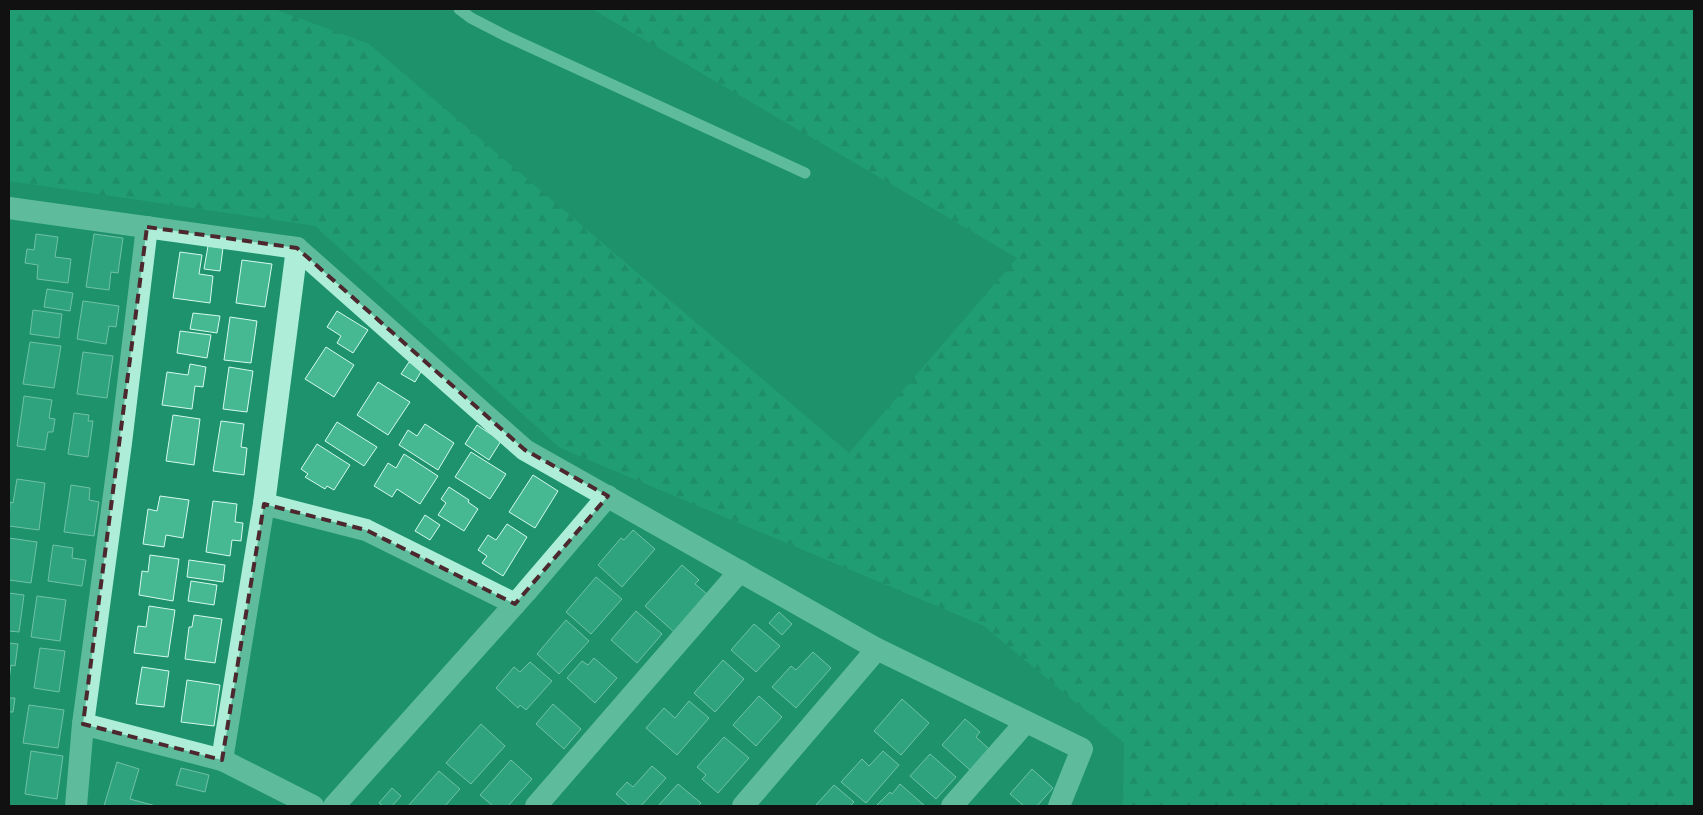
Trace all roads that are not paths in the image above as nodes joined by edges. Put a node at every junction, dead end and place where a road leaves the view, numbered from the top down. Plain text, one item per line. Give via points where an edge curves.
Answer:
1 (459, 9) edge
2 (805, 172) dead end
3 (9, 208) edge
4 (147, 227) junction
5 (297, 248) junction
6 (608, 496) junction
7 (264, 504) junction
8 (740, 571) junction
9 (515, 604) junction
10 (877, 648) junction
11 (1026, 722) junction
12 (83, 724) junction
13 (222, 760) junction
14 (76, 806) edge
15 (313, 806) edge
16 (334, 806) edge
17 (536, 806) edge
18 (743, 806) edge
19 (952, 806) edge
20 (1059, 806) edge

1 - 2 lane via 506,36
3 - 4 street
4 - 5 street
4 - 12 street via 122,443
5 - 6 street via 525,450
5 - 7 street
6 - 8 street
6 - 9 street
7 - 9 street via 366,530
7 - 13 street
8 - 10 street
8 - 17 street
9 - 16 street
10 - 11 street
10 - 18 street
11 - 19 street
11 - 20 street via 1082,749
12 - 13 street
12 - 14 street
13 - 15 street

